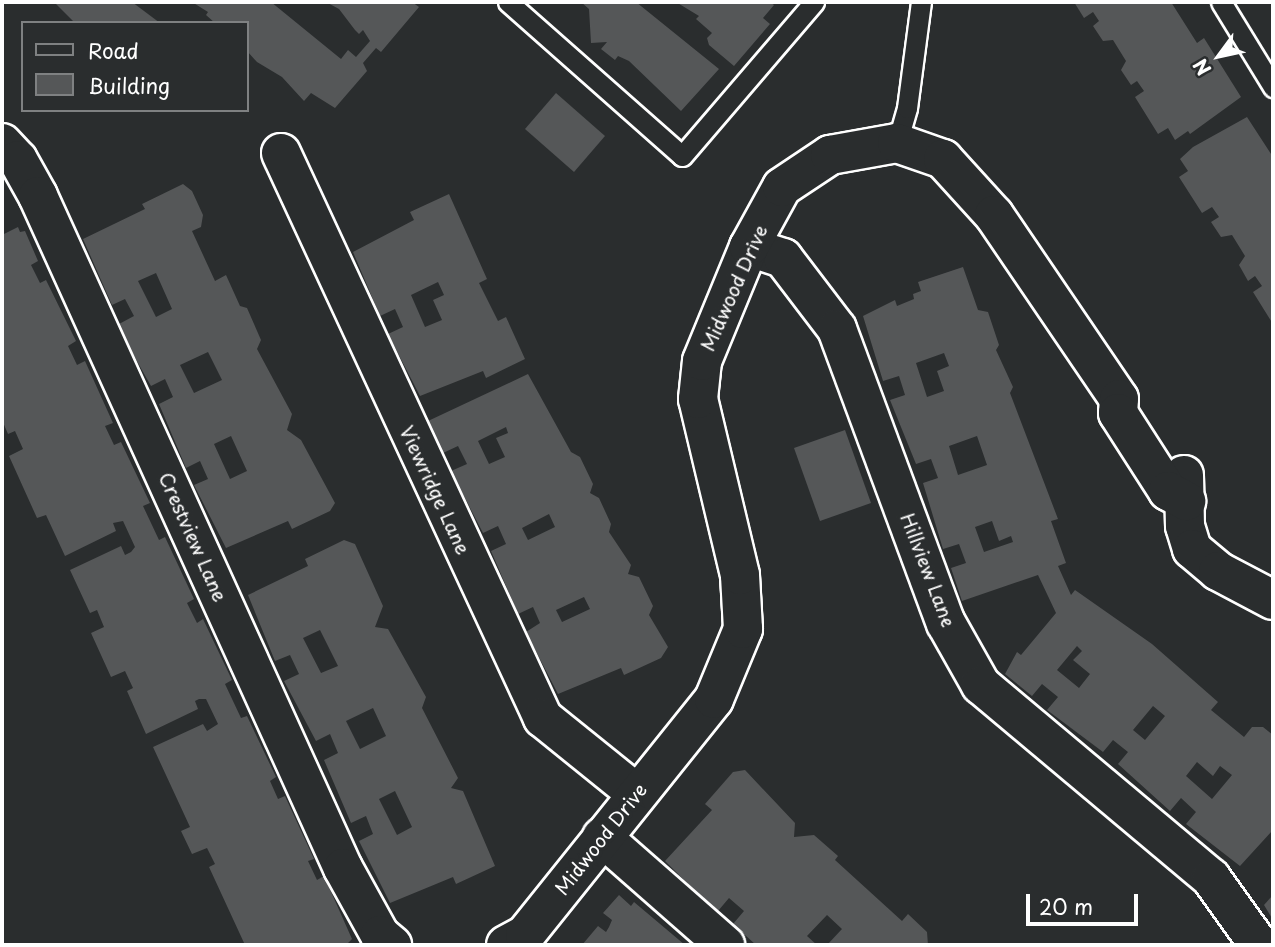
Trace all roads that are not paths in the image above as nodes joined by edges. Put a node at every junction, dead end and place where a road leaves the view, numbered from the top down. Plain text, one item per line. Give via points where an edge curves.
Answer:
1 (508, 2) edge
2 (814, 2) edge
3 (921, 2) edge
4 (1221, 2) edge
5 (1273, 87) edge
6 (2, 143) edge
7 (897, 143) junction
8 (281, 153) dead end
9 (749, 247) junction
10 (1273, 600) edge
11 (636, 793) junction
12 (602, 837) junction
13 (386, 940) edge
14 (506, 945) edge
15 (725, 945) edge
16 (1259, 945) edge

1 - 2 lane via 682,156
3 - 7 lane via 907,108
4 - 5 lane
6 - 13 street, Crestview Lane via 18,160 37,195 343,868
7 - 9 street, Midwood Drive via 830,155 782,187
7 - 10 street, Midwood Drive via 943,159 995,215 1119,399 1118,413 1168,491 1186,501 1185,526 1192,549 1219,571
8 - 11 street, Viewridge Lane via 544,718
9 - 11 street, Midwood Drive via 702,361 698,399 740,575 743,629 714,699
9 - 16 street, Hillview Lane via 783,258 837,329 946,623 981,685 1211,878
11 - 12 street, Midwood Drive
12 - 14 street, Midwood Drive via 525,935
12 - 15 street

